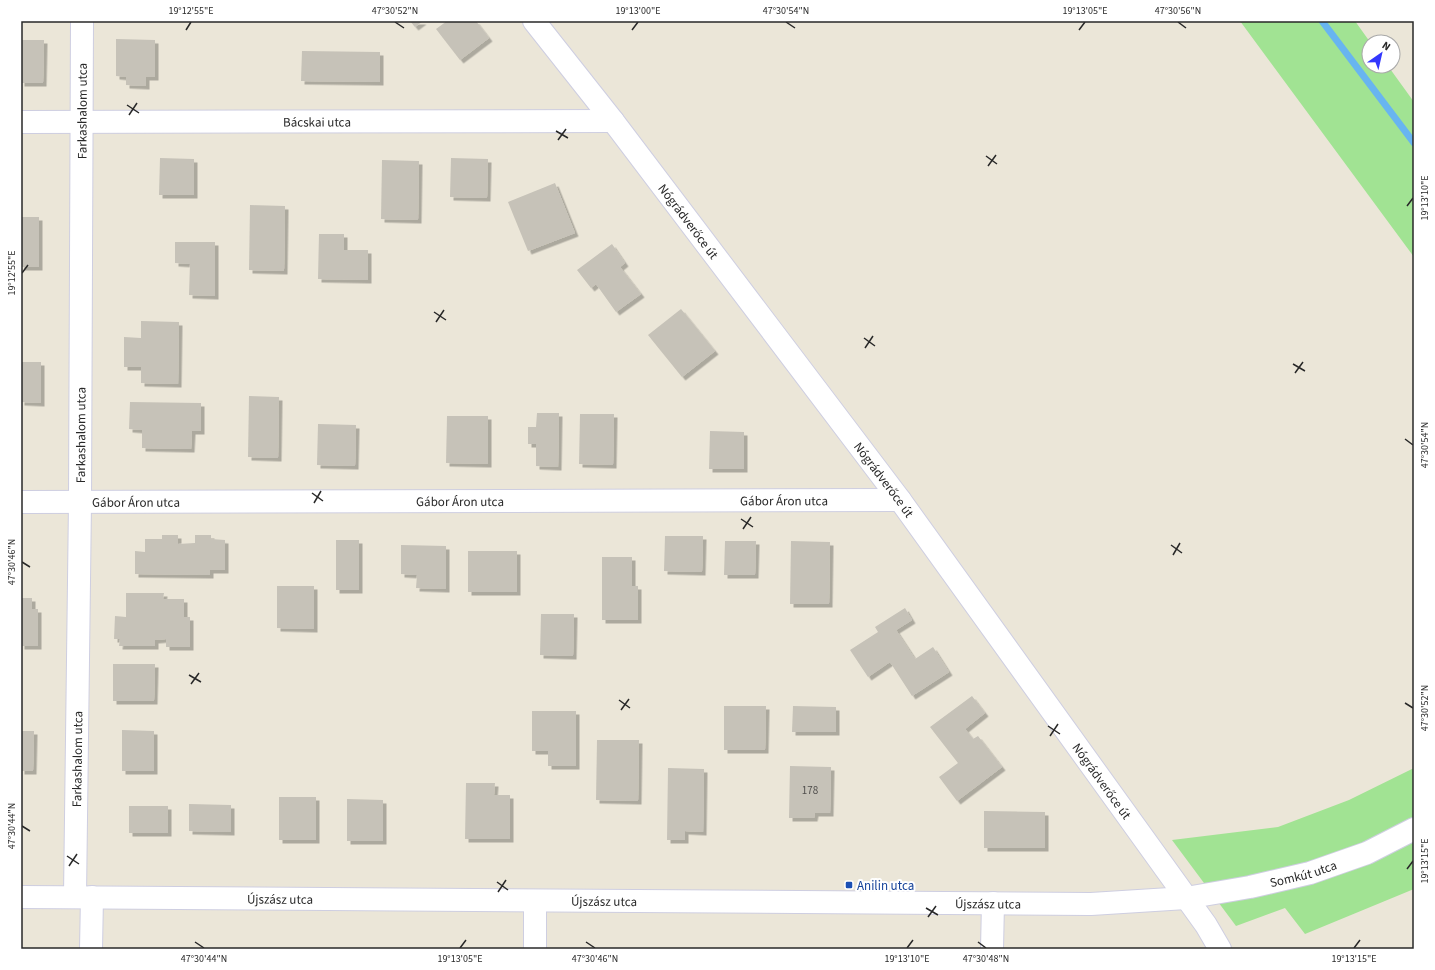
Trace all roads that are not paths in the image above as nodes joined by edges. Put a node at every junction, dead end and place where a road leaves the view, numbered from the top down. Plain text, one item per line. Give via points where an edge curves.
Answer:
1 (82, 21) edge
2 (534, 21) edge
3 (613, 121) junction
4 (21, 122) edge
5 (82, 122) junction
6 (900, 500) junction
7 (21, 502) edge
8 (80, 502) junction
9 (1414, 830) edge
10 (21, 897) edge
11 (83, 897) junction
12 (1186, 898) junction
13 (535, 901) junction
14 (993, 903) junction
15 (91, 949) edge
16 (535, 949) edge
17 (992, 949) edge
18 (1220, 949) edge

1 - 5 street, Farkashalom utca
2 - 3 street, Nógrádverőce út
3 - 5 street, Bácskai utca
3 - 6 street, Nógrádverőce út
4 - 5 street, Bácskai utca
5 - 8 street, Farkashalom utca
6 - 8 street, Gábor Áron utca
6 - 12 street, Nógrádverőce út
7 - 8 street, Gábor Áron utca
8 - 11 street, Farkashalom utca
9 - 12 street, Somkút utca via 1367,853 1310,873
10 - 11 street, Újszász utca
11 - 13 street, Újszász utca
11 - 15 street, Farkashalom utca
12 - 14 street, Újszász utca via 1091,904
12 - 18 street, Nógrádverőce út
13 - 14 street, Újszász utca
13 - 16 street
14 - 17 street

